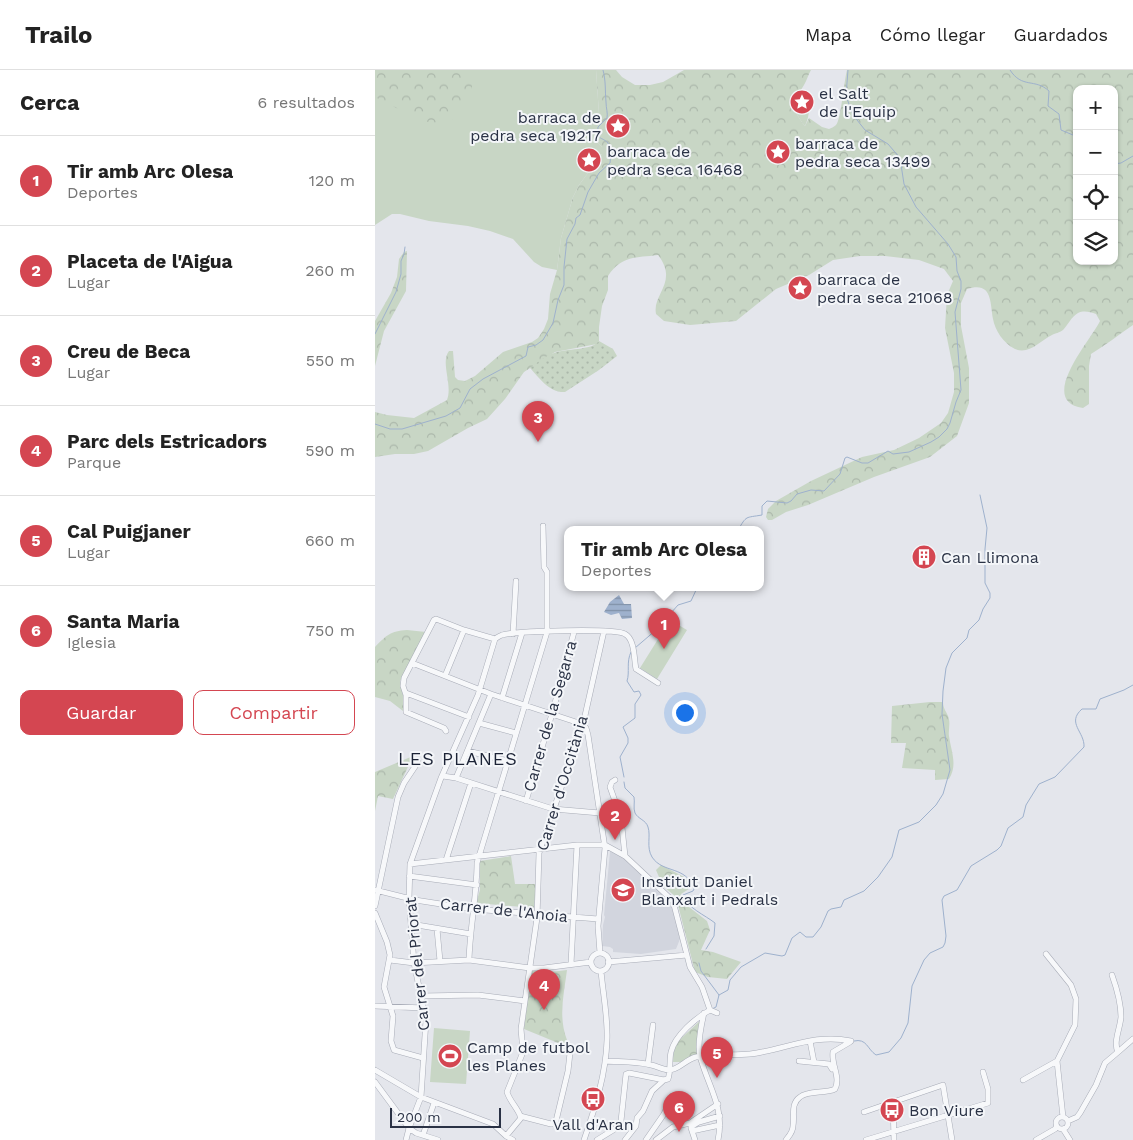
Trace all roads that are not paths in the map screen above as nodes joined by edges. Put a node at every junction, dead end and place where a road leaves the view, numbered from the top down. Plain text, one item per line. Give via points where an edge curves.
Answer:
1 (543, 526) dead end
2 (517, 581) dead end
3 (464, 630) junction
4 (603, 630) junction
5 (547, 632) junction
6 (574, 632) junction
7 (522, 633) junction
8 (513, 634) junction
9 (495, 639) junction
10 (412, 663) junction
11 (445, 676) junction
12 (658, 683) dead end
13 (480, 689) junction
14 (406, 693) junction
15 (491, 694) junction
16 (502, 698) junction
17 (525, 705) junction
18 (552, 714) junction
19 (469, 717) junction
20 (479, 723) junction
21 (582, 724) junction
22 (446, 731) dead end
23 (516, 733) junction
24 (468, 751) junction
25 (418, 762) dead end
26 (508, 762) junction
27 (443, 776) junction
28 (456, 778) junction
29 (615, 780) dead end
30 (471, 783) junction
31 (499, 793) junction
32 (526, 801) junction
33 (553, 809) junction
34 (600, 813) junction
35 (577, 845) junction
36 (605, 845) junction
37 (540, 849) junction
38 (479, 856) junction
39 (625, 856) junction
40 (446, 860) junction
41 (411, 864) junction
42 (409, 876) junction
43 (477, 885) junction
44 (376, 890) edge
45 (409, 898) junction
46 (375, 906) edge
47 (473, 909) junction
48 (375, 914) edge
49 (537, 914) junction
50 (574, 917) junction
51 (598, 919) junction
52 (411, 924) junction
53 (437, 929) junction
54 (471, 934) junction
55 (600, 953) junction
56 (1046, 954) dead end
57 (687, 956) junction
58 (390, 960) junction
59 (469, 960) junction
60 (439, 961) junction
61 (591, 962) junction
62 (609, 962) junction
63 (414, 964) junction
64 (571, 964) junction
65 (530, 968) junction
66 (601, 971) junction
67 (1112, 975) dead end
68 (421, 996) junction
69 (525, 1001) junction
70 (375, 1006) edge
71 (391, 1007) junction
72 (424, 1008) junction
73 (710, 1010) junction
74 (704, 1013) junction
75 (717, 1013) dead end
76 (653, 1025) dead end
77 (1133, 1039) edge
78 (810, 1041) junction
79 (1118, 1052) junction
80 (570, 1053) dead end
81 (700, 1056) junction
82 (423, 1058) junction
83 (605, 1061) junction
84 (799, 1061) dead end
85 (1057, 1061) junction
86 (814, 1062) junction
87 (648, 1064) junction
88 (669, 1070) junction
89 (376, 1072) edge
90 (983, 1072) dead end
91 (664, 1080) junction
92 (837, 1080) junction
93 (1023, 1080) dead end
94 (375, 1082) edge
95 (672, 1096) dead end
96 (421, 1097) junction
97 (893, 1101) junction
98 (434, 1103) junction
99 (718, 1104) junction
100 (864, 1112) dead end
101 (947, 1115) junction
102 (520, 1116) junction
103 (720, 1116) junction
104 (1063, 1117) junction
105 (1068, 1121) junction
106 (720, 1125) junction
107 (691, 1127) junction
108 (409, 1128) junction
109 (1060, 1128) junction
110 (893, 1132) junction
111 (423, 1135) junction
112 (506, 1136) junction
113 (647, 1138) edge
114 (406, 1140) edge
115 (437, 1140) edge
116 (513, 1140) edge
117 (583, 1140) edge
118 (597, 1140) edge
119 (625, 1140) edge
120 (656, 1140) edge
121 (695, 1140) edge
122 (718, 1140) edge
123 (786, 1140) edge
124 (866, 1140) edge
125 (894, 1140) edge
126 (952, 1140) edge
127 (1036, 1140) edge
128 (1070, 1140) edge

1 - 5 street
2 - 8 street
3 - 9 street
3 - 10 street via 434,620
3 - 11 street
4 - 6 street
4 - 12 street via 626,634 634,652 636,669
4 - 21 street, Carrer d'Occitània
5 - 6 street
5 - 7 street
5 - 17 street
6 - 18 street, Carrer de la Segarra
7 - 8 street
7 - 16 street
8 - 9 street
9 - 13 street
10 - 11 street
10 - 14 street via 403,681
11 - 13 street
13 - 15 street
13 - 19 street
14 - 19 street
14 - 22 street via 406,712
15 - 16 street
15 - 20 street
16 - 17 street
17 - 18 street
17 - 23 street
18 - 21 street
18 - 32 street, Carrer de la Segarra
19 - 27 street, Carrer del Priorat
20 - 23 street
20 - 24 street
21 - 33 street, Carrer d'Occitània
21 - 34 street via 588,734
23 - 26 street
24 - 26 street
24 - 28 street
25 - 44 street via 398,797
26 - 31 street
27 - 28 street
27 - 41 street, Carrer del Priorat
28 - 30 street
29 - 39 street via 610,787 621,818
30 - 31 street
30 - 40 street
31 - 32 street
31 - 38 street
32 - 33 street
33 - 34 street
33 - 37 street, Carrer d'Occitània
34 - 36 street
35 - 36 street
35 - 37 street
35 - 50 street
36 - 39 street
36 - 51 street
37 - 38 street
37 - 49 street, Carrer d'Occitània
38 - 40 street
38 - 43 street
39 - 57 street via 675,904
40 - 41 street
41 - 42 street, Carrer del Priorat
42 - 43 street
42 - 45 street, Carrer del Priorat
43 - 47 street
44 - 45 street, Carrer de l'Anoia
44 - 46 street
45 - 47 street, Carrer de l'Anoia
45 - 52 street, Carrer del Priorat
47 - 49 street, Carrer de l'Anoia
47 - 54 street
48 - 58 street via 387,942
49 - 50 street, Carrer de l'Anoia
49 - 65 street, Carrer d'Occitània
50 - 51 street, Carrer de l'Anoia
50 - 64 street
51 - 55 street
52 - 53 street
52 - 63 street, Carrer del Priorat
53 - 54 street
53 - 60 street
54 - 59 street
55 - 61 street via 593,956
55 - 62 street
56 - 85 street via 1071,985 1076,999 1075,1025
57 - 62 street
57 - 73 street
58 - 63 street
58 - 71 street via 384,987
59 - 60 street
59 - 65 street
60 - 63 street
61 - 64 street
61 - 66 street via 595,970
62 - 66 street
63 - 68 street, Carrer del Priorat
64 - 65 street
65 - 69 street, Carrer d'Occitània
66 - 83 street via 607,1028
67 - 79 street via 1120,1008 1120,1028 1115,1046
68 - 69 street via 478,995
68 - 72 street, Carrer del Priorat
69 - 102 street, Carrer d'Occitània via 521,1029 523,1052 507,1092
70 - 71 street
71 - 72 street
71 - 82 street via 394,1050
72 - 82 street, Carrer del Priorat
73 - 74 street
73 - 75 street
74 - 81 street
74 - 88 street via 693,1021 674,1045
76 - 87 street
77 - 79 street
78 - 81 street via 756,1053
78 - 86 street
78 - 92 street via 831,1038 851,1041 833,1052
79 - 105 street via 1105,1063 1080,1113
80 - 102 street via 556,1121 551,1124
81 - 88 street
81 - 99 street
82 - 96 street, Carrer del Priorat
83 - 87 street
83 - 117 street via 597,1100
84 - 86 street
85 - 93 street
85 - 104 street
86 - 92 street via 829,1064
87 - 88 street
88 - 91 street via 669,1078
89 - 96 street
90 - 101 street via 988,1103
91 - 118 street via 626,1074 621,1121 618,1127
91 - 119 street via 652,1090 635,1127
92 - 123 street via 831,1091 801,1096 797,1100 793,1107 793,1126
94 - 108 street
95 - 113 street
96 - 98 street
96 - 108 street, Carrer del Priorat
97 - 100 street
97 - 101 street via 943,1085
97 - 110 street
98 - 111 street
98 - 112 street via 493,1124
99 - 103 street
99 - 107 street
101 - 110 street
101 - 126 street
102 - 112 street via 520,1121
103 - 106 street
103 - 107 street
104 - 105 street
104 - 109 street via 1057,1119
105 - 109 street via 1067,1127
106 - 107 street
106 - 122 street
107 - 120 street via 673,1128
107 - 121 street
108 - 111 street
108 - 114 street, Carrer del Priorat
109 - 127 street
109 - 128 street
110 - 124 street
110 - 125 street
111 - 115 street
112 - 116 street
113 - 120 street

